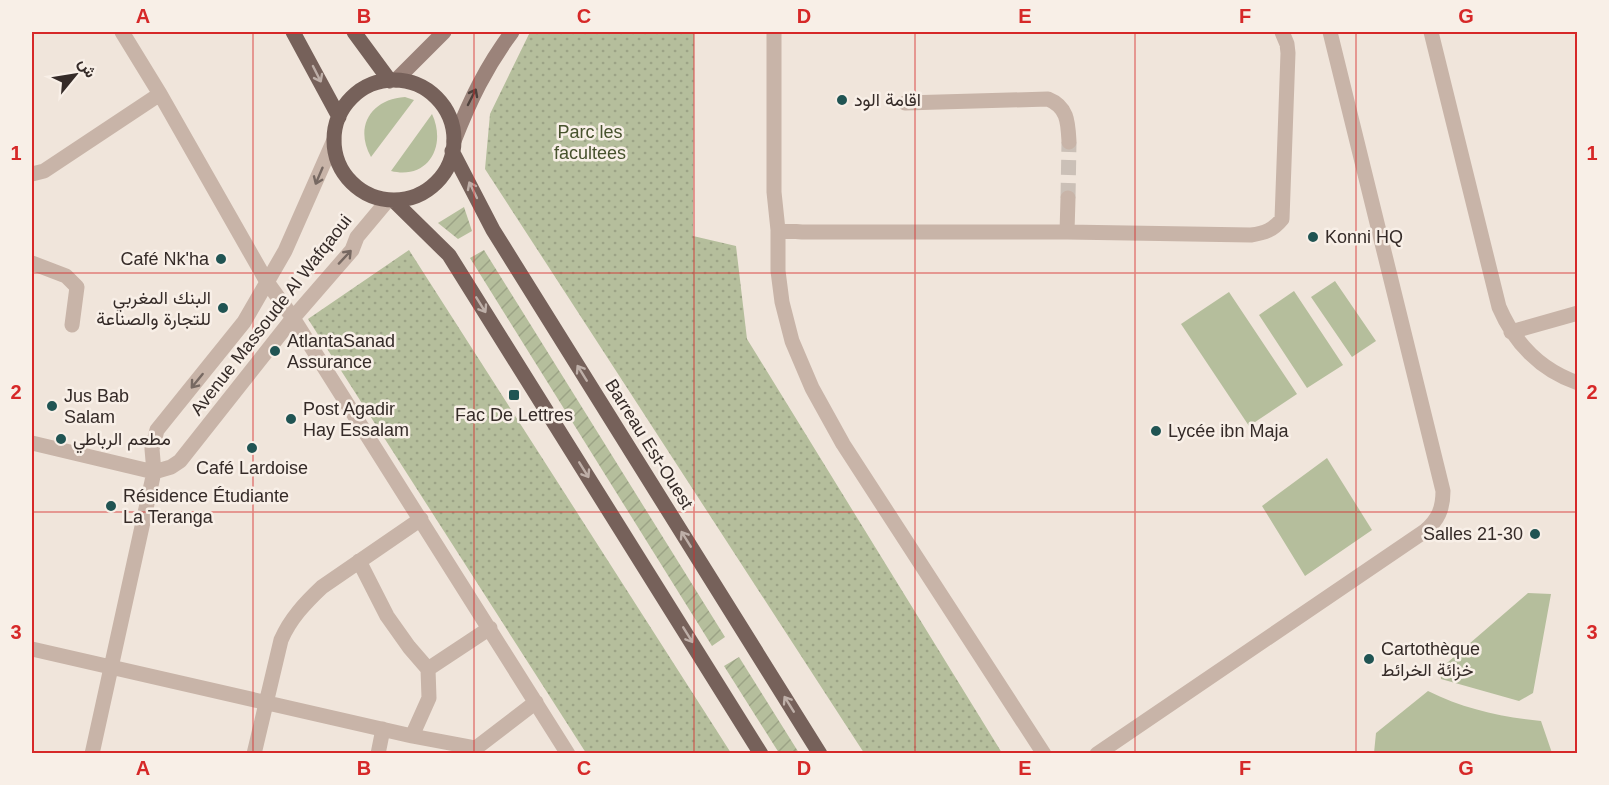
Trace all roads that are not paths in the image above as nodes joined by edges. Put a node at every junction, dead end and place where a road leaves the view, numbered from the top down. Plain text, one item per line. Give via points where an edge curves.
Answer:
1 (122, 32) edge
2 (293, 32) edge
3 (354, 32) edge
4 (444, 32) edge
5 (512, 32) edge
6 (774, 32) edge
7 (1282, 32) edge
8 (1330, 32) edge
9 (1431, 32) edge
10 (393, 81) junction
11 (160, 94) junction
12 (905, 103) dead end
13 (339, 117) junction
14 (334, 140) junction
15 (1069, 142) tunnel mouth
16 (453, 146) junction
17 (32, 174) edge
18 (1068, 198) tunnel mouth
19 (391, 200) junction
20 (778, 230) junction
21 (1067, 232) junction
22 (32, 263) edge
23 (267, 282) junction
24 (1578, 313) edge
25 (293, 318) junction
26 (72, 325) dead end
27 (1511, 332) junction
28 (1578, 382) edge
29 (32, 443) edge
30 (154, 472) junction
31 (421, 519) junction
32 (359, 561) junction
33 (490, 628) junction
34 (32, 649) edge
35 (112, 667) junction
36 (428, 669) junction
37 (267, 701) junction
38 (536, 702) junction
39 (383, 729) junction
40 (412, 736) junction
41 (476, 751) edge
42 (92, 753) edge
43 (254, 753) edge
44 (378, 753) edge
45 (568, 753) edge
46 (761, 753) edge
47 (820, 753) edge
48 (1044, 753) edge
49 (1097, 753) edge

1 - 11 street
2 -> 13 main road
3 - 10 main road
4 - 10 main road
16 -> 5 main road via 470,99
6 - 20 street via 774,192
7 - 21 street via 1288,53 1282,219 1274,229 1251,235
8 - 49 street via 1443,491 1440,513 1425,531
9 - 27 street via 1499,307
10 - 13 main road via 377,83 360,92
10 - 16 main road via 418,86 438,98 448,115
11 - 17 street via 44,171
11 - 23 street
12 - 15 street via 1048,99 1065,112
13 - 14 main road
14 - 19 main road via 343,173 365,192
14 -> 23 street, Avenue Massoude Al Wafqaoui via 285,252
16 - 19 main road via 450,164 429,189 412,198
47 -> 16 main road, Barreau Est-Ouest via 493,230
18 - 21 street
25 -> 19 street, Avenue Massoude Al Wafqaoui
19 -> 46 main road via 449,255
20 - 21 street
20 - 48 street via 782,302 792,341 812,388 843,444
22 - 26 street via 66,276 77,287
23 - 25 street
23 -> 30 street, Avenue Massoude Al Wafqaoui via 244,322 157,430 152,449
24 - 27 street
25 - 30 street, Avenue Massoude Al Wafqaoui via 180,461
25 - 31 street
27 - 28 street via 1548,369
29 - 30 street
30 - 35 street, Avenue Massoude Al Wafqaoui
31 - 32 street
31 - 33 street
32 - 36 street via 387,616
32 - 37 street via 310,598 287,627
33 - 36 street
33 - 38 street
34 - 35 street
35 - 37 street
35 - 42 street, Avenue Massoude Al Wafqaoui
36 - 40 street via 429,698
37 - 39 street
37 - 43 street
38 - 41 street
38 - 45 street
39 - 40 street
39 - 44 street
40 - 41 street

